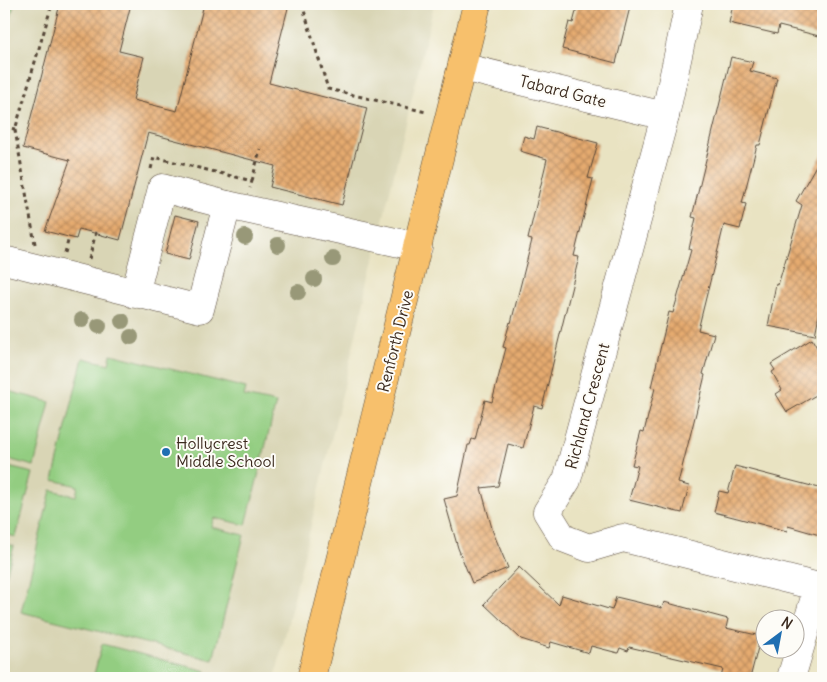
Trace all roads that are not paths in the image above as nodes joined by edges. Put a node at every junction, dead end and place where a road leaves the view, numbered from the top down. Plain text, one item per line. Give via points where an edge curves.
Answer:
1 (477, 4) edge
2 (689, 4) edge
3 (462, 67) junction
4 (665, 116) junction
5 (227, 205) junction
6 (418, 247) junction
7 (4, 260) edge
8 (135, 294) junction
9 (821, 588) edge
10 (311, 678) edge
11 (791, 678) edge

1 - 3 main road, Renforth Drive
2 - 4 street, Richland Crescent
3 - 4 street, Tabard Gate
3 - 6 main road, Renforth Drive
4 - 9 street, Richland Crescent via 566,480 547,512 563,538 589,548 623,538
5 - 6 street
5 - 8 street via 200,309
5 - 8 street via 162,188
6 - 10 main road, Renforth Drive
7 - 8 street
9 - 11 street

